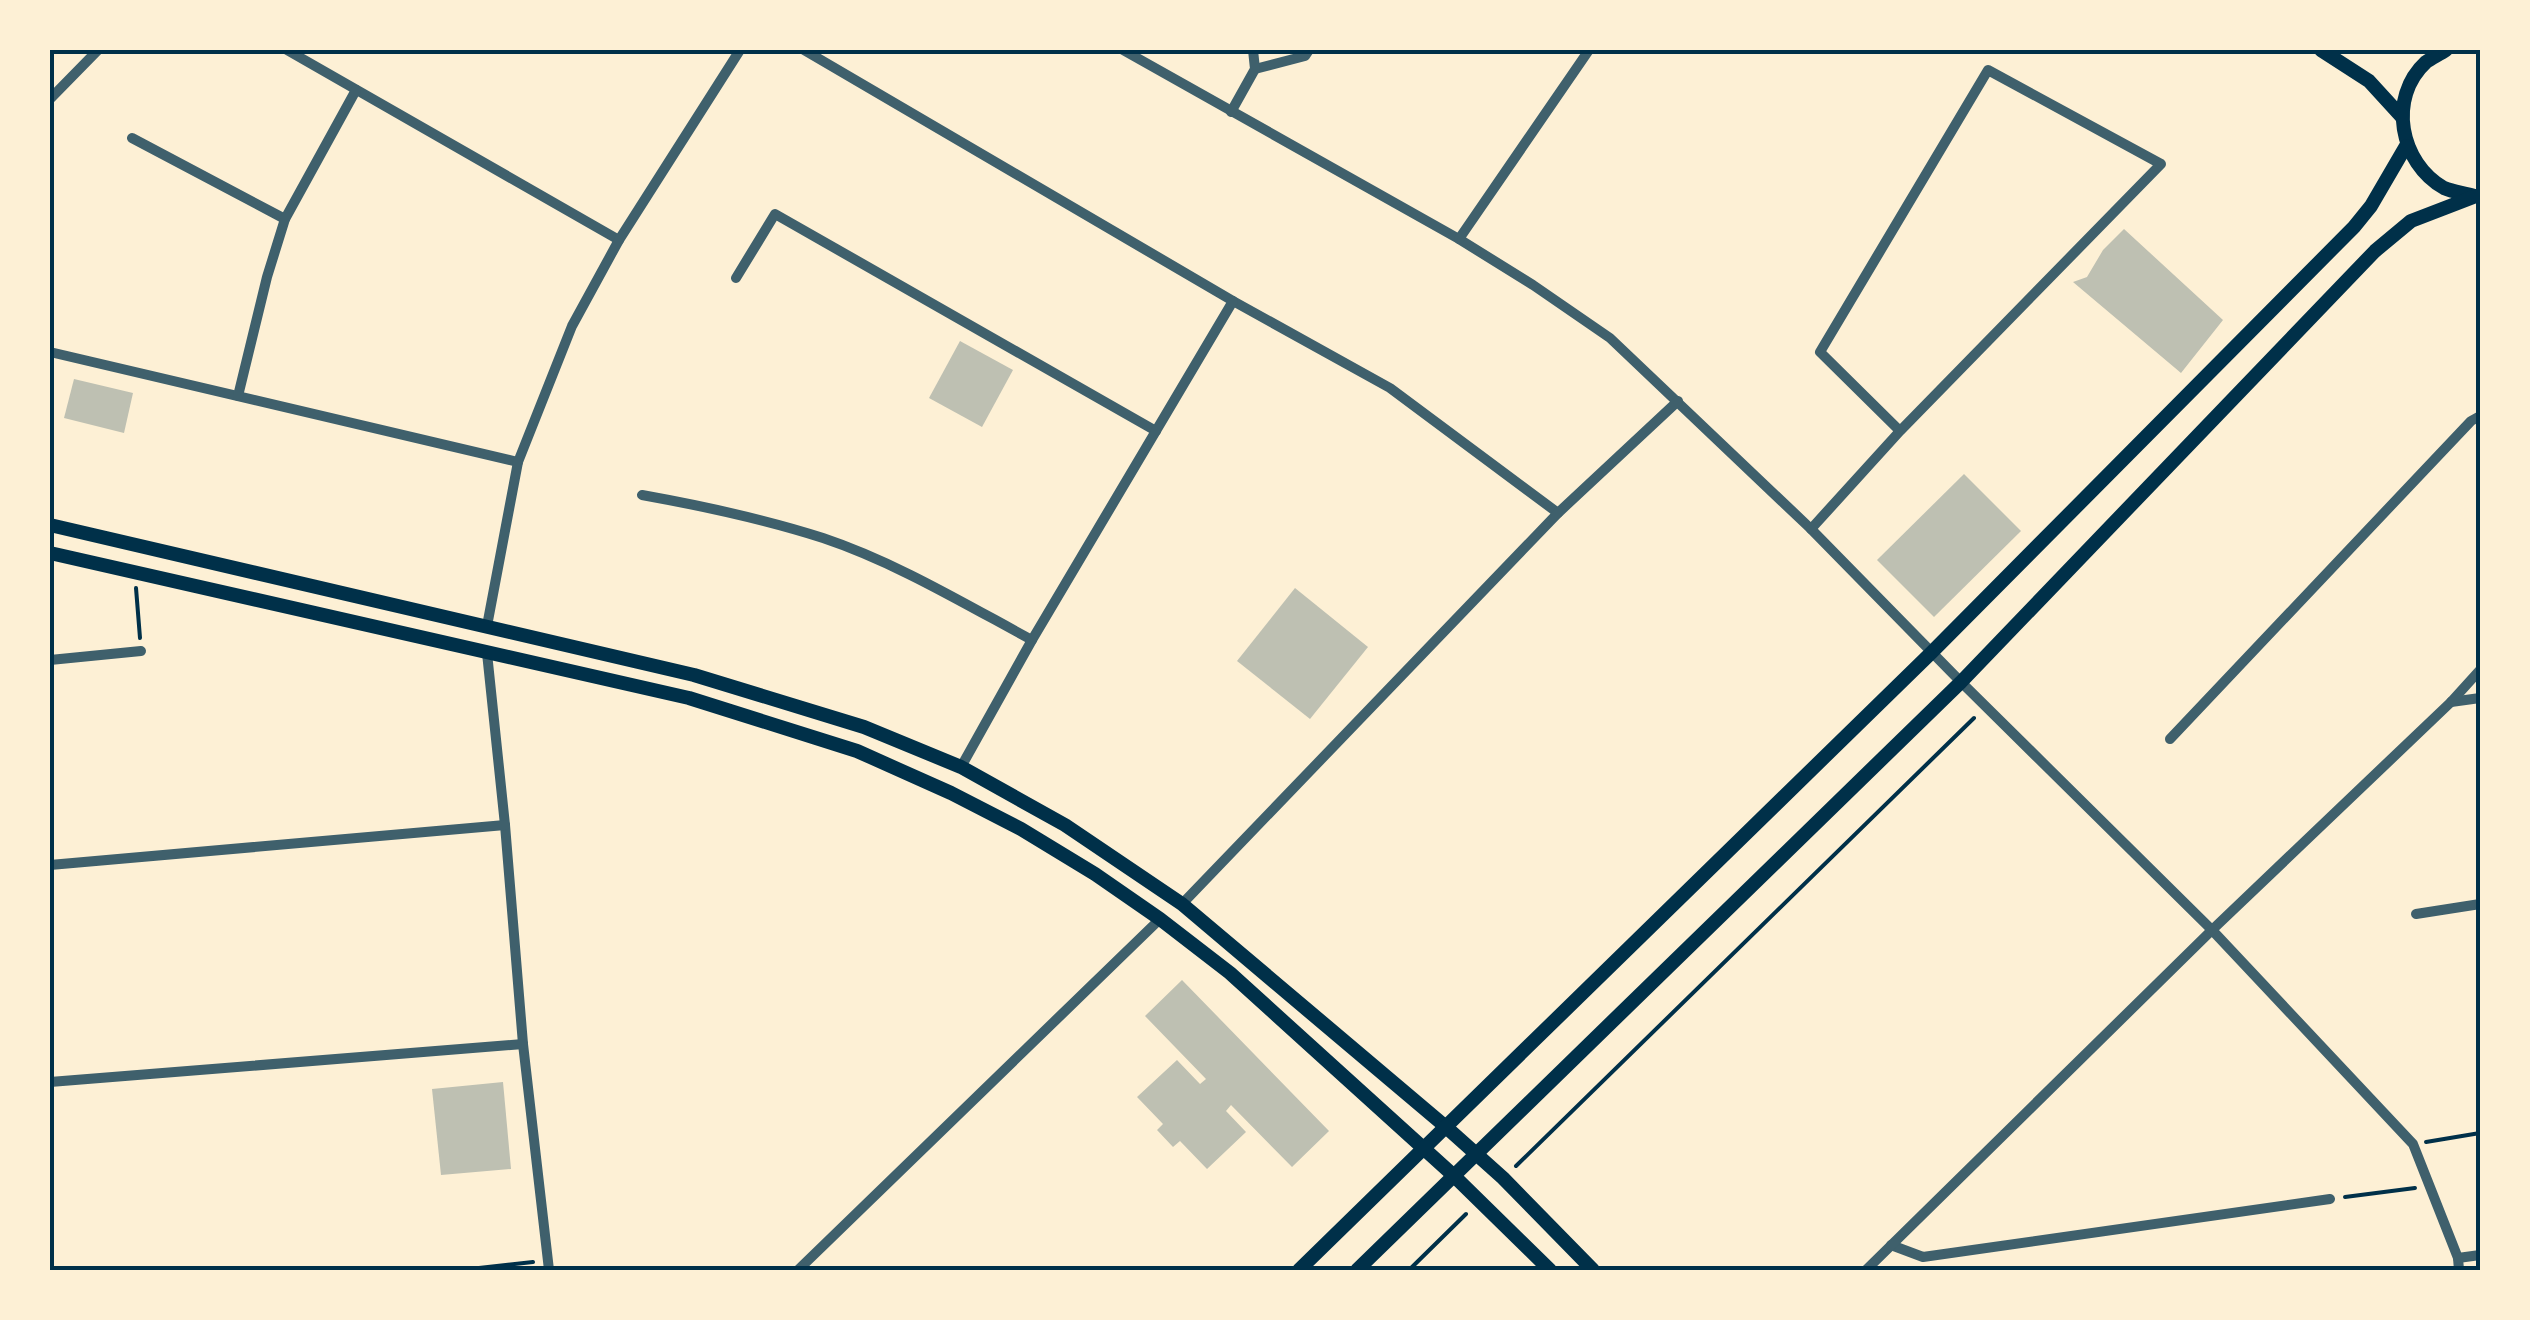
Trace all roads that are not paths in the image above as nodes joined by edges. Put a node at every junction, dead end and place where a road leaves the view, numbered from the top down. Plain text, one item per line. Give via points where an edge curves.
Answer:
1 (98, 50) edge
2 (287, 50) edge
3 (740, 50) edge
4 (804, 50) edge
5 (1123, 50) edge
6 (1253, 50) edge
7 (1309, 50) edge
8 (1589, 50) edge
9 (2321, 50) edge
10 (2446, 50) edge
11 (1256, 69) junction
12 (356, 90) junction
13 (50, 99) edge
14 (1231, 112) junction
15 (2402, 116) junction
16 (132, 138) dead end
17 (2406, 146) junction
18 (2478, 196) edge
19 (285, 219) junction
20 (1459, 239) junction
21 (619, 240) junction
22 (736, 278) dead end
23 (1233, 301) junction
24 (50, 352) edge
25 (238, 396) junction
26 (1678, 401) junction
27 (2480, 416) edge
28 (1156, 431) junction
29 (1900, 431) junction
30 (518, 462) junction
31 (642, 495) dead end
32 (1558, 514) junction
33 (50, 525) edge
34 (1811, 528) junction
35 (50, 553) edge
36 (487, 626) junction
37 (1032, 640) junction
38 (141, 651) road end
39 (1932, 652) junction
40 (487, 653) junction
41 (50, 660) edge
42 (2480, 670) edge
43 (1961, 682) junction
44 (2480, 698) edge
45 (2452, 702) junction
46 (2170, 739) dead end
47 (961, 767) junction
48 (505, 825) junction
49 (50, 864) edge
50 (1182, 904) junction
51 (2480, 904) edge
52 (2416, 914) dead end
53 (1160, 919) junction
54 (2212, 930) junction
55 (523, 1044) junction
56 (50, 1082) edge
57 (1446, 1127) junction
58 (1422, 1148) junction
59 (1476, 1154) junction
60 (1453, 1175) junction
61 (2330, 1199) road end
62 (1891, 1245) junction
63 (2480, 1256) edge
64 (2459, 1264) edge
65 (548, 1265) edge
66 (798, 1270) edge
67 (1299, 1270) edge
68 (1357, 1270) edge
69 (1550, 1270) edge
70 (1593, 1270) edge
71 (1866, 1270) edge

1 - 13 street
2 - 12 street
3 - 21 street
4 - 23 street
5 - 14 street
6 - 11 street
7 - 11 street
8 - 20 street
9 - 15 main road via 2369,82
10 - 15 main road via 2408,87
11 - 14 street
12 - 19 street
12 - 21 street
14 - 20 street
15 - 17 main road
16 - 19 street
17 - 18 main road via 2422,172 2446,189
17 - 39 main road via 2354,227
18 - 43 main road via 2411,221 2375,251
19 - 25 street
20 - 26 street via 1610,338
21 - 30 street via 572,326
22 - 28 street via 776,214
23 - 28 street
23 - 32 street via 1390,388
24 - 25 street
25 - 30 street
26 - 32 street
26 - 34 street
27 - 46 street
28 - 37 street
29 - 29 street via 1820,352 1988,70 2160,164
29 - 34 street
30 - 36 street
31 - 37 street via 825,539 923,581
32 - 50 street
33 - 36 main road
34 - 39 street
35 - 40 main road
36 - 40 main road
36 - 47 main road via 694,674 864,727
37 - 47 street
38 - 41 street
39 - 43 street
39 - 57 main road
40 - 48 street
40 - 53 main road via 689,698 857,750 1021,829
42 - 45 street
43 - 54 street
43 - 59 main road
44 - 45 street
45 - 54 street
47 - 50 main road via 1065,825
48 - 49 street
48 - 55 street
50 - 57 main road
51 - 52 street
53 - 58 main road via 1230,973
53 - 66 street
54 - 62 street
54 - 64 street via 2412,1144
55 - 56 street
55 - 65 street
57 - 58 main road
57 - 59 main road
58 - 60 main road
58 - 67 main road
59 - 60 main road
59 - 70 main road
60 - 68 main road
60 - 69 main road
61 - 62 street via 1923,1256
62 - 71 street
63 - 64 street

